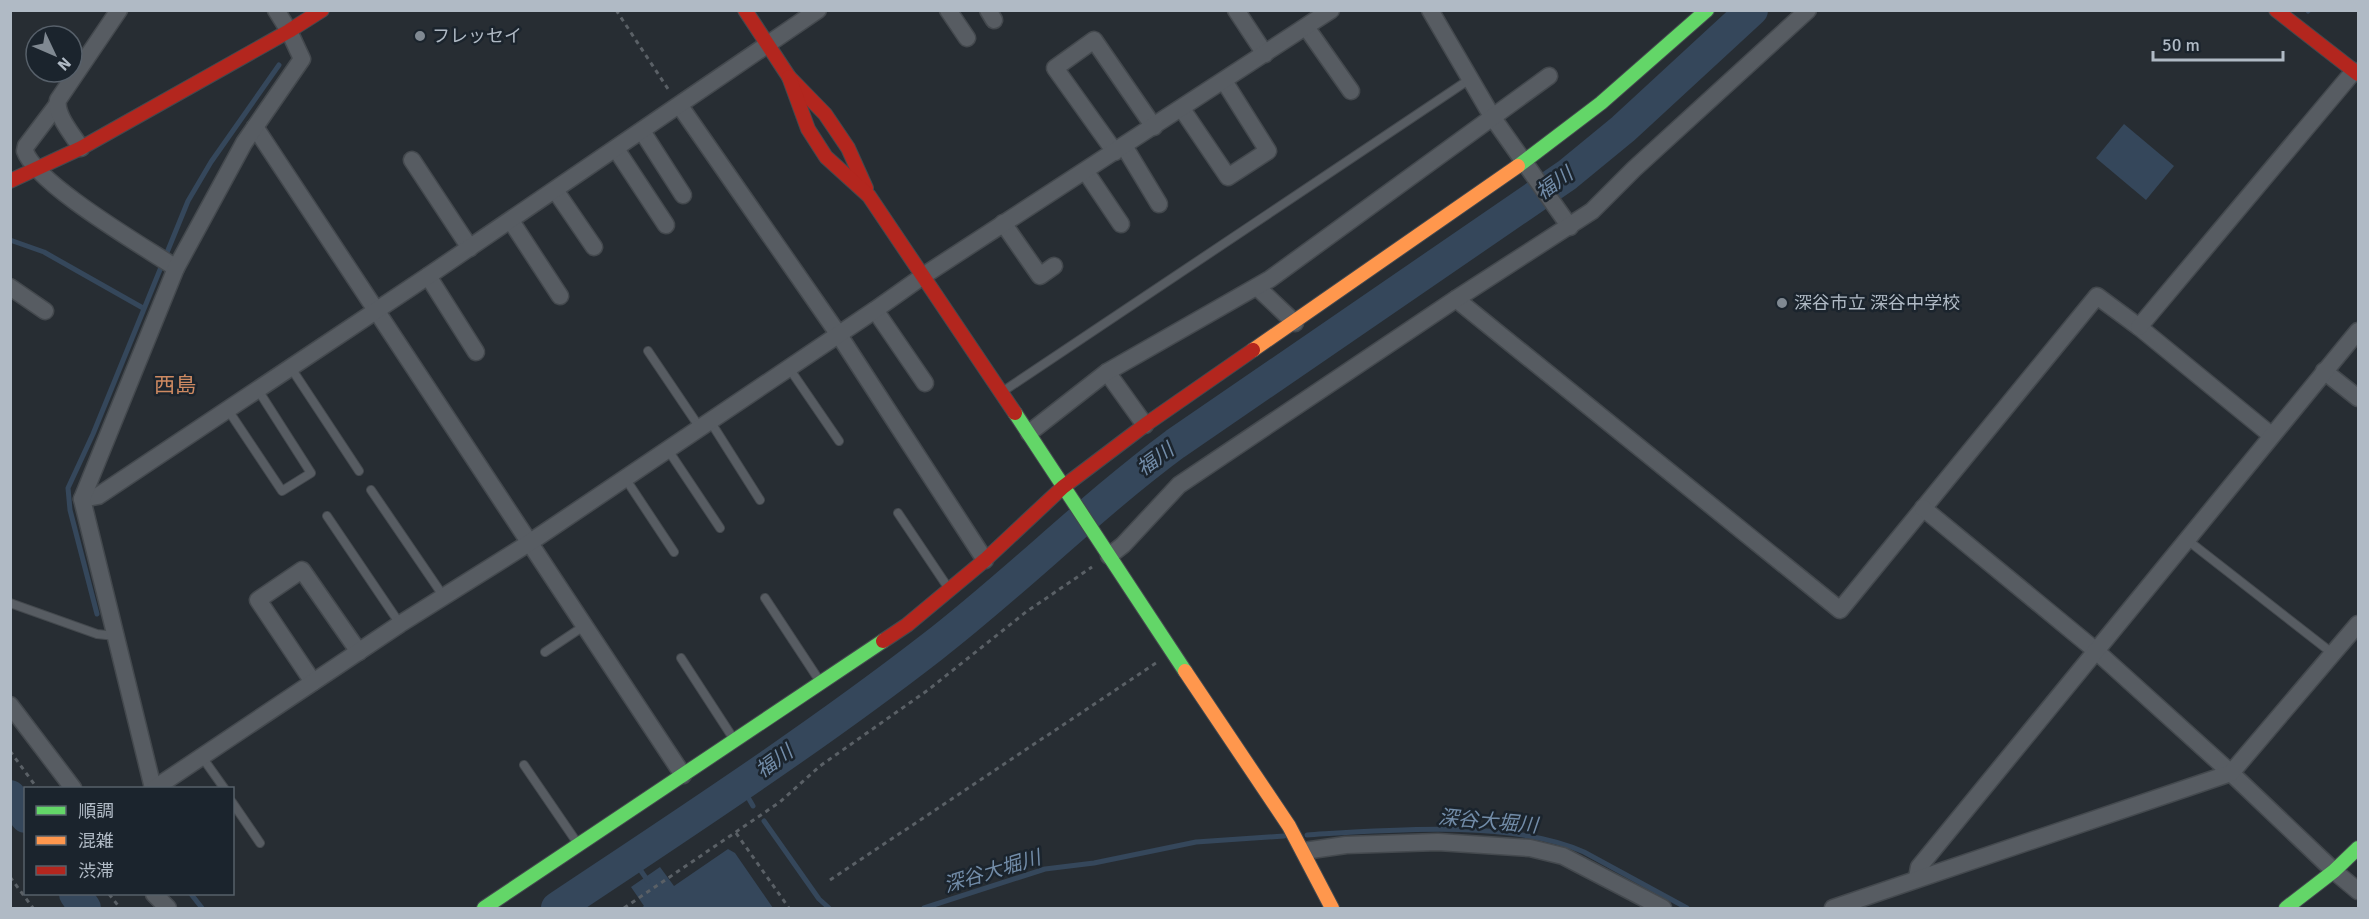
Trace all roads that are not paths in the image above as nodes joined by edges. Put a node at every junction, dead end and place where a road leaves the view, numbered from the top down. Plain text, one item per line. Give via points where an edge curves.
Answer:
1 (119, 10) edge
2 (276, 10) edge
3 (322, 10) edge
4 (745, 10) edge
5 (818, 10) edge
6 (948, 10) edge
7 (1236, 10) edge
8 (1331, 10) edge
9 (1430, 10) edge
10 (1707, 10) edge
11 (1808, 10) edge
12 (2276, 10) edge
13 (1309, 20) edge
14 (289, 31) junction
15 (966, 38) dead end
16 (768, 46) junction
17 (1265, 54) junction
18 (2356, 73) edge
19 (1549, 76) dead end
20 (789, 77) junction
21 (1470, 79) junction
22 (1224, 81) junction
23 (1351, 91) dead end
24 (57, 105) junction
25 (680, 106) junction
26 (1182, 109) junction
27 (1493, 118) junction
28 (255, 127) junction
29 (1154, 127) junction
30 (642, 131) junction
31 (81, 148) junction
32 (616, 148) junction
33 (1119, 149) junction
34 (412, 160) dead end
35 (1526, 164) junction
36 (37, 170) junction
37 (1086, 171) junction
38 (10, 181) edge
39 (555, 190) junction
40 (683, 195) dead end
41 (869, 196) junction
42 (1159, 204) dead end
43 (511, 221) junction
44 (1567, 222) junction
45 (1003, 224) junction
46 (1121, 224) dead end
47 (666, 225) dead end
48 (594, 247) dead end
49 (470, 248) junction
50 (1054, 266) dead end
51 (176, 268) junction
52 (428, 276) junction
53 (923, 276) junction
54 (10, 287) edge
55 (1257, 287) junction
56 (560, 296) dead end
57 (1456, 299) junction
58 (875, 310) junction
59 (45, 311) dead end
60 (376, 311) junction
61 (1295, 323) junction
62 (2139, 327) junction
63 (2358, 331) edge
64 (838, 335) junction
65 (648, 351) dead end
66 (476, 352) dead end
67 (291, 368) junction
68 (789, 368) junction
69 (2324, 370) junction
70 (1107, 372) junction
71 (925, 383) dead end
72 (258, 390) junction
73 (1001, 393) junction
74 (2358, 398) edge
75 (228, 410) junction
76 (705, 425) junction
77 (1145, 425) junction
78 (1029, 434) junction
79 (2271, 435) junction
80 (839, 441) dead end
81 (668, 450) junction
82 (359, 471) dead end
83 (625, 478) junction
84 (371, 490) dead end
85 (1065, 490) junction
86 (82, 499) junction
87 (760, 500) dead end
88 (1923, 508) junction
89 (897, 513) dead end
90 (327, 516) dead end
91 (720, 528) dead end
92 (2186, 539) junction
93 (529, 543) junction
94 (1105, 550) junction
95 (674, 552) dead end
96 (985, 560) junction
97 (949, 590) junction
98 (444, 597) junction
99 (765, 598) dead end
100 (10, 603) edge
101 (400, 624) junction
102 (2358, 624) edge
103 (584, 626) junction
104 (115, 636) junction
105 (2096, 650) junction
106 (359, 652) junction
107 (545, 652) dead end
108 (2332, 653) junction
109 (681, 658) dead end
110 (314, 682) junction
111 (821, 683) junction
112 (10, 705) edge
113 (735, 741) junction
114 (202, 757) junction
115 (524, 765) dead end
116 (2231, 773) junction
117 (682, 776) junction
118 (72, 787) edge
119 (153, 787) edge
120 (157, 787) edge
121 (223, 787) edge
122 (234, 805) edge
123 (260, 843) dead end
124 (578, 844) junction
125 (2358, 848) edge
126 (1304, 851) junction
127 (2334, 872) junction
128 (1917, 878) junction
129 (2358, 891) edge
130 (154, 899) edge
131 (168, 909) edge
132 (484, 909) edge
133 (1332, 909) edge
134 (1663, 909) edge
135 (1833, 909) edge
136 (2286, 909) edge

1 - 24 street
2 - 14 street
3 - 14 street
4 - 16 street
5 - 16 street
6 - 15 street
7 - 17 street
8 - 13 street
9 - 21 street
10 - 35 street
11 - 44 street via 1592,211
12 - 18 street
13 - 17 street
13 - 23 street
14 - 28 street via 302,59
14 - 31 street
16 - 20 street
16 - 25 street
17 - 22 street
18 - 62 street
19 - 27 street
20 - 41 street via 825,114 848,148
20 - 41 street via 808,129 826,157
21 - 27 street
21 - 73 lane
22 - 26 street
22 - 26 street via 1268,151 1228,177
24 - 31 street
24 - 36 street via 25,151
25 - 30 street
25 - 64 street
26 - 29 street
27 - 35 street
27 - 55 street
28 - 51 street
28 - 60 street
29 - 33 street
29 - 33 street via 1094,40 1055,68
30 - 32 street
30 - 40 street
31 - 36 street
32 - 39 street
32 - 47 street
33 - 37 street
33 - 42 street
34 - 49 street
35 - 44 street
35 - 61 street
36 - 38 street
36 - 51 street via 54,186
37 - 45 street
37 - 46 street
39 - 43 street
39 - 48 street
41 - 53 street
43 - 49 street
43 - 56 street
44 - 57 street
45 - 50 street via 1040,276
45 - 53 street
49 - 52 street
51 - 86 street
52 - 60 street
52 - 66 street
53 - 58 street
53 - 73 street
54 - 59 street
55 - 61 street
55 - 70 street
57 - 88 street via 1840,610
57 - 94 street via 1179,485 1123,545
58 - 64 street
58 - 71 street
60 - 67 street
60 - 93 street
61 - 77 street
62 - 79 street
62 - 88 street via 2097,296
63 - 69 street
64 - 68 street
64 - 96 street
65 - 76 lane
67 - 72 street
67 - 82 lane
68 - 76 street
68 - 80 lane
69 - 74 street
69 - 79 street
70 - 77 street
70 - 78 street
72 - 75 street
72 - 75 lane via 311,473 282,491
73 - 78 street
75 - 86 street via 98,496
76 - 81 street
76 - 87 lane
77 - 85 street
78 - 85 street
79 - 92 street
81 - 83 street
81 - 91 lane
83 - 93 street
83 - 95 lane
84 - 98 lane
85 - 94 street
85 - 96 street
86 - 104 street
88 - 105 street
89 - 97 lane
90 - 101 lane
92 - 105 street
92 - 108 lane
93 - 98 street
93 - 103 street
94 - 126 street
96 - 97 street
97 - 111 street via 907,625
98 - 101 street
99 - 111 lane
100 - 104 lane via 97,634
101 - 106 street
102 - 108 street
103 - 107 lane
103 - 117 street
104 - 119 street
105 - 116 street
105 - 128 street via 1919,867
106 - 110 street
106 - 110 street via 302,570 258,600
108 - 116 street
109 - 113 lane
110 - 114 street
111 - 113 street
112 - 118 street
113 - 117 street
114 - 120 street
114 - 121 lane
115 - 124 lane
116 - 127 street
116 - 128 street
117 - 124 street
122 - 123 lane
124 - 132 street
125 - 127 street
126 - 133 street
126 - 134 street via 1438,842 1530,848 1563,856
127 - 129 street
127 - 136 street
128 - 135 street
130 - 131 street

